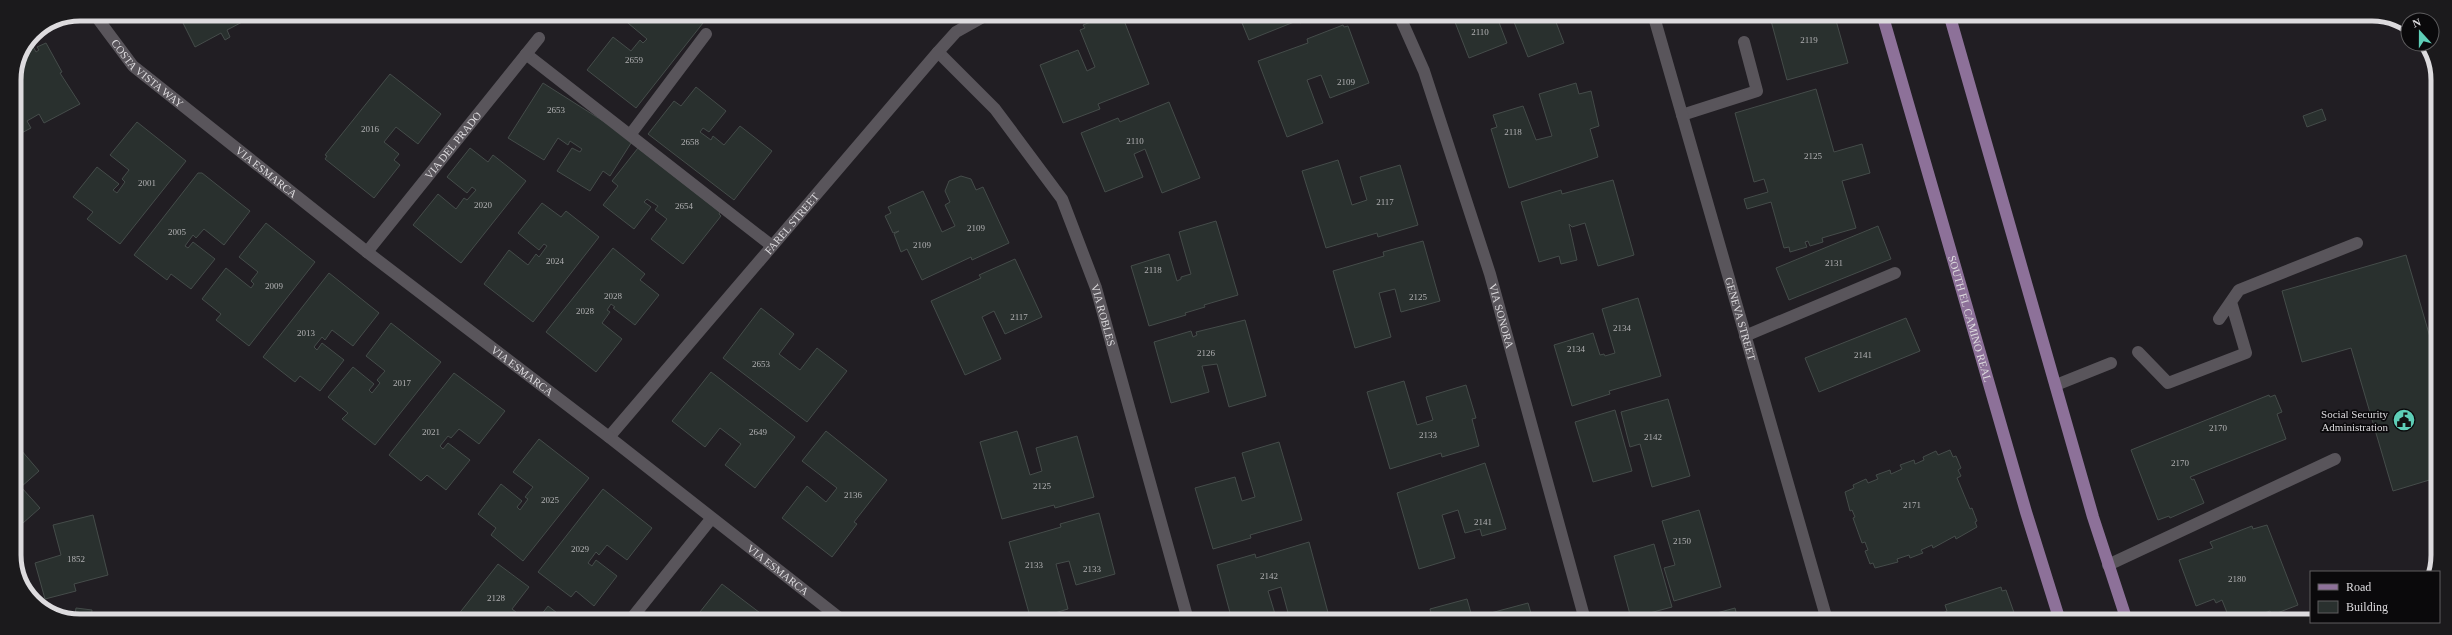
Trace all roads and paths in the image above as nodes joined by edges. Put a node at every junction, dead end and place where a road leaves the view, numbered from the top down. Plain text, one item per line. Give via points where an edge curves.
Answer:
1 (99, 21) edge
2 (976, 21) edge
3 (1402, 21) edge
4 (1655, 21) edge
5 (1883, 21) edge
6 (1951, 21) edge
7 (706, 34) dead end
8 (539, 38) dead end
9 (1744, 42) dead end
10 (938, 52) junction
11 (526, 54) junction
12 (1682, 115) junction
13 (204, 121) joint
14 (630, 135) junction
15 (2357, 243) dead end
16 (772, 246) junction
17 (367, 252) junction
18 (1896, 273) dead end
19 (2231, 302) junction
20 (2219, 319) dead end
21 (1745, 336) junction
22 (2138, 352) dead end
23 (2111, 363) dead end
24 (2056, 386) junction
25 (609, 437) junction
26 (2335, 459) dead end
27 (711, 519) junction
28 (2108, 565) junction
29 (634, 614) edge
30 (834, 614) edge
31 (1186, 614) edge
32 (1583, 614) edge
33 (1825, 614) edge
34 (2058, 614) edge
35 (2125, 614) edge

1 - 13 street, COSTA VISTA WAY via 133,66
2 - 10 street, FAREL STREET via 956,32
3 - 32 street, VIA SONORA via 1424,71 1490,274
4 - 12 street, GENEVA STREET
5 - 34 main road, SOUTH EL CAMINO REAL
6 - 24 main road
7 - 14 street
8 - 11 street, VIA DEL PRADO
9 - 12 street via 1757,91
10 - 16 street, FAREL STREET
10 - 31 street, VIA ROBLES via 995,109 1062,199 1096,288
11 - 14 street
11 - 17 street, VIA DEL PRADO
12 - 21 street, GENEVA STREET
13 - 17 street, VIA ESMARCA
14 - 16 street
15 - 19 street via 2239,290
16 - 25 street, FAREL STREET
17 - 25 street, VIA ESMARCA
18 - 21 street
19 - 20 street
19 - 22 street via 2246,353 2168,384
21 - 33 street, GENEVA STREET
23 - 24 street
24 - 28 main road
25 - 27 street, VIA ESMARCA
26 - 28 street
27 - 29 street
27 - 30 street, VIA ESMARCA
28 - 35 main road

